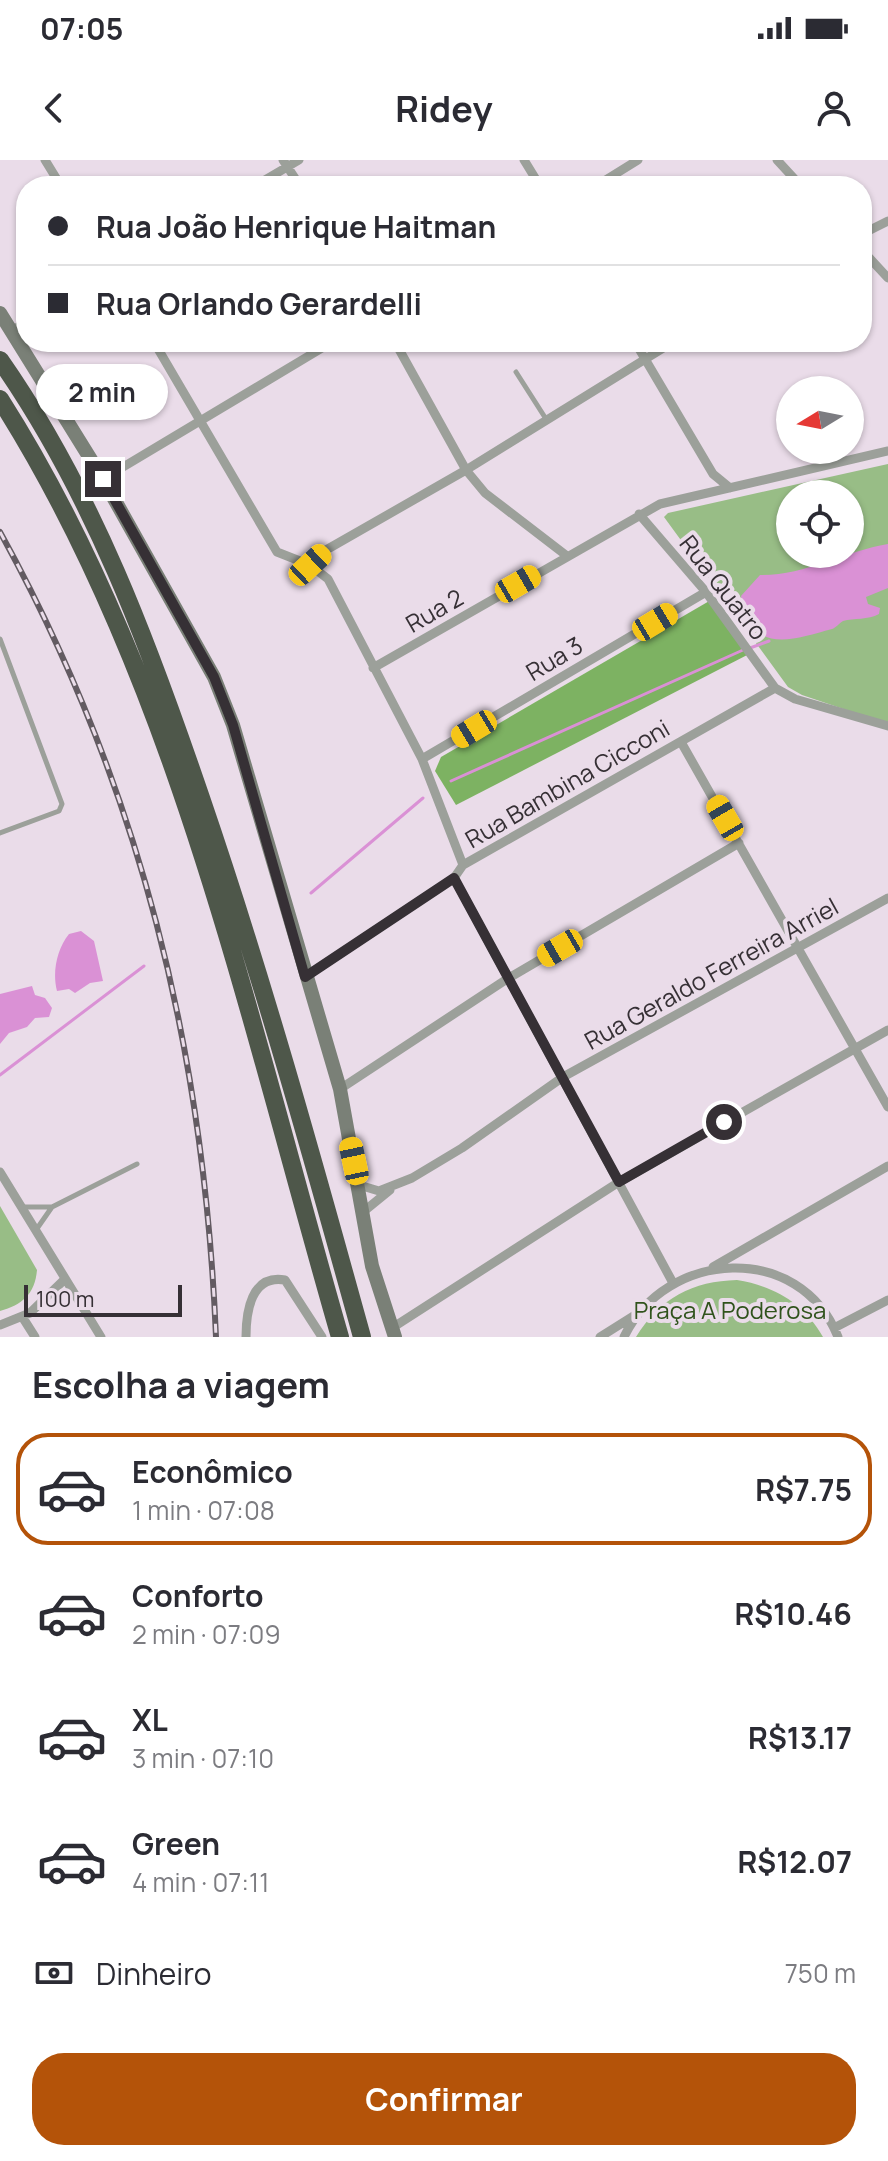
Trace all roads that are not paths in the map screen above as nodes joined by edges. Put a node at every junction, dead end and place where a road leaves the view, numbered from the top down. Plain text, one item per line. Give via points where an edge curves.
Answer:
1 (299, 160) edge
2 (638, 160) edge
3 (791, 160) edge
4 (285, 163) edge
5 (779, 163) edge
6 (268, 176) edge
7 (612, 176) edge
8 (872, 261) edge
9 (888, 278) edge
10 (34, 352) edge
11 (160, 352) edge
12 (315, 352) edge
13 (401, 352) edge
14 (641, 352) edge
15 (656, 352) edge
16 (645, 358) junction
17 (0, 360) edge
18 (516, 372) dead end
19 (0, 399) edge
20 (201, 420) junction
21 (546, 420) junction
22 (888, 451) edge
23 (466, 470) junction
24 (103, 479) junction
25 (730, 488) junction
26 (639, 514) junction
27 (567, 556) junction
28 (310, 565) junction
29 (706, 592) junction
30 (0, 639) edge
31 (373, 668) junction
32 (775, 688) junction
33 (888, 726) edge
34 (681, 742) junction
35 (422, 759) junction
36 (0, 833) edge
37 (739, 843) junction
38 (463, 865) junction
39 (454, 878) junction
40 (888, 898) edge
41 (800, 947) junction
42 (305, 977) junction
43 (507, 979) junction
44 (888, 1030) edge
45 (856, 1048) junction
46 (563, 1077) junction
47 (340, 1089) junction
48 (888, 1107) edge
49 (137, 1164) dead end
50 (888, 1166) edge
51 (0, 1172) edge
52 (619, 1182) junction
53 (295, 1185) junction
54 (359, 1185) junction
55 (393, 1188) junction
56 (22, 1207) junction
57 (52, 1207) junction
58 (363, 1212) junction
59 (36, 1231) junction
60 (710, 1269) junction
61 (65, 1279) junction
62 (673, 1283) junction
63 (888, 1300) edge
64 (637, 1313) junction
65 (23, 1318) junction
66 (0, 1325) edge
67 (393, 1333) edge
68 (836, 1333) edge
69 (35, 1337) edge
70 (101, 1337) edge
71 (246, 1337) edge
72 (325, 1337) edge
73 (340, 1337) edge
74 (362, 1337) edge
75 (600, 1337) edge
76 (624, 1337) edge

1 - 4 street
2 - 7 street
3 - 5 street
4 - 6 street
8 - 9 street
10 - 24 street
11 - 20 street
12 - 20 street
13 - 23 street
14 - 16 street
15 - 16 street
16 - 21 street
16 - 25 street via 713,474
17 - 74 highway via 57,450 96,525 157,667 254,952
18 - 21 lane
19 - 53 highway via 76,530 140,680 242,985
20 - 24 street
20 - 28 street via 277,552
21 - 23 street
22 - 25 street, Rua 2
23 - 27 street via 485,493
23 - 28 street via 326,550
24 - 42 street via 214,677 233,725
25 - 26 street, Rua 2
26 - 27 street, Rua 2
26 - 29 street, Rua Quatro
27 - 31 street, Rua 2
28 - 31 street via 328,579
29 - 32 street, Rua Quatro
29 - 35 street, Rua 3
30 - 36 lane via 62,804 59,811
31 - 35 street
32 - 33 street via 795,699
32 - 34 street, Rua Bambina Cicconi
34 - 37 street
34 - 38 street, Rua Bambina Cicconi
35 - 38 street
37 - 41 street
37 - 43 street
38 - 39 street, Rua Bambina Cicconi
39 - 42 street, Rua Bambina Cicconi
39 - 43 street
40 - 41 street, Rua Geraldo Ferreira Arriel
41 - 45 street
41 - 46 street, Rua Geraldo Ferreira Arriel
42 - 47 street
43 - 46 street
43 - 47 street
44 - 45 street
45 - 48 street
45 - 52 street
46 - 52 street
46 - 55 street, Rua Geraldo Ferreira Arriel via 462,1148
47 - 54 street
49 - 57 lane
50 - 60 street
51 - 56 street
52 - 62 street
52 - 67 street
53 - 72 highway
53 - 73 highway
54 - 55 street via 379,1191
54 - 58 street
55 - 58 street, Rua Geraldo Ferreira Arriel
56 - 57 lane
56 - 59 street
57 - 59 lane
58 - 67 street via 372,1266
59 - 61 street
60 - 62 street
60 - 68 street via 762,1271 786,1281 808,1296
61 - 65 street
61 - 70 street
62 - 64 street
63 - 68 street
64 - 75 street
64 - 76 street
65 - 66 street
65 - 69 street
71 - 72 street via 250,1302 261,1284 277,1279 285,1280

